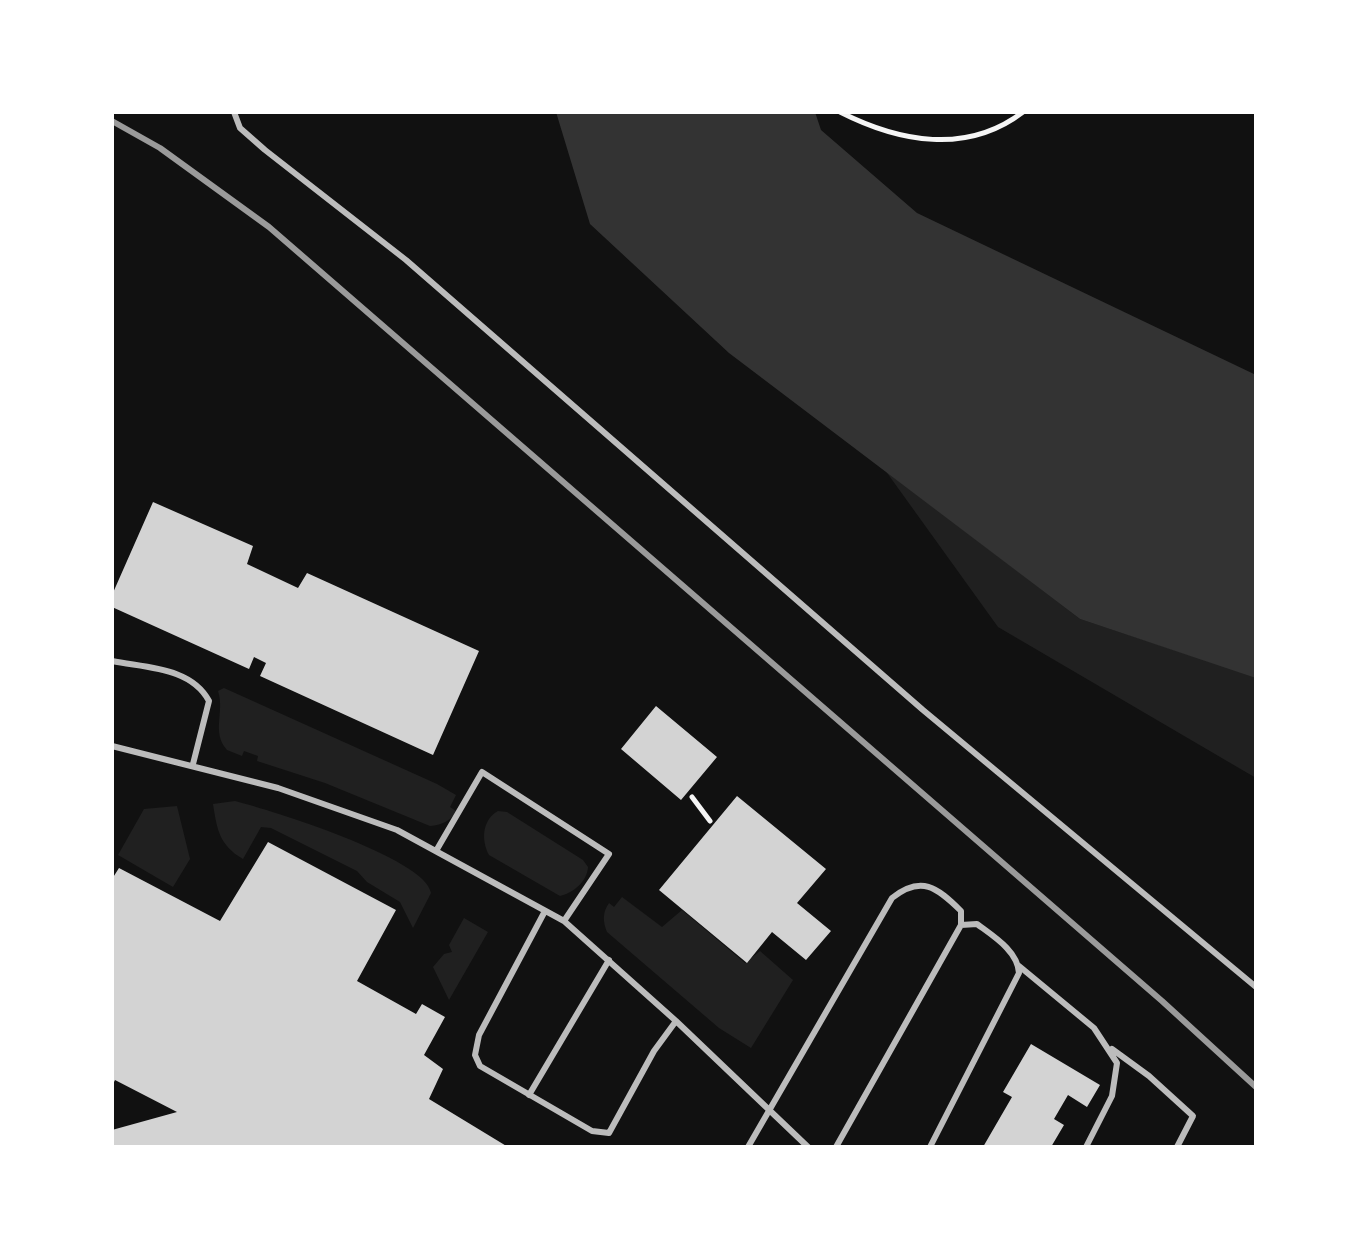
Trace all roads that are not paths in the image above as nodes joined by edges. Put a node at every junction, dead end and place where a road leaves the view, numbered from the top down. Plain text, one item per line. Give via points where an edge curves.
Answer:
1 (234, 112) edge
2 (112, 661) edge
3 (112, 746) edge
4 (193, 764) junction
5 (436, 851) junction
6 (545, 911) junction
7 (564, 921) junction
8 (961, 925) junction
9 (609, 960) junction
10 (1019, 966) junction
11 (1256, 987) edge
12 (676, 1021) junction
13 (1109, 1047) junction
14 (529, 1095) junction
15 (770, 1109) junction
16 (748, 1147) edge
17 (808, 1147) edge
18 (836, 1147) edge
19 (930, 1147) edge
20 (1086, 1147) edge
21 (1177, 1147) edge

1 - 11 lane via 240,128 265,150 406,260 923,710
2 - 4 lane via 182,675 202,688 209,701
3 - 4 lane
4 - 5 lane via 397,830
5 - 6 lane
5 - 7 lane via 482,772 609,854
6 - 7 lane
6 - 14 lane via 475,1045 480,1066
7 - 9 lane
8 - 10 lane via 977,924 1007,948
8 - 15 lane via 961,911 946,896 924,886 905,888 892,898
8 - 18 lane
9 - 12 lane
9 - 14 lane
10 - 13 lane via 1094,1028
10 - 19 lane via 1015,984
12 - 14 lane via 609,1133 592,1131
12 - 15 lane
13 - 20 lane via 1117,1063 1112,1096
13 - 21 lane via 1193,1116
15 - 16 lane
15 - 17 lane

